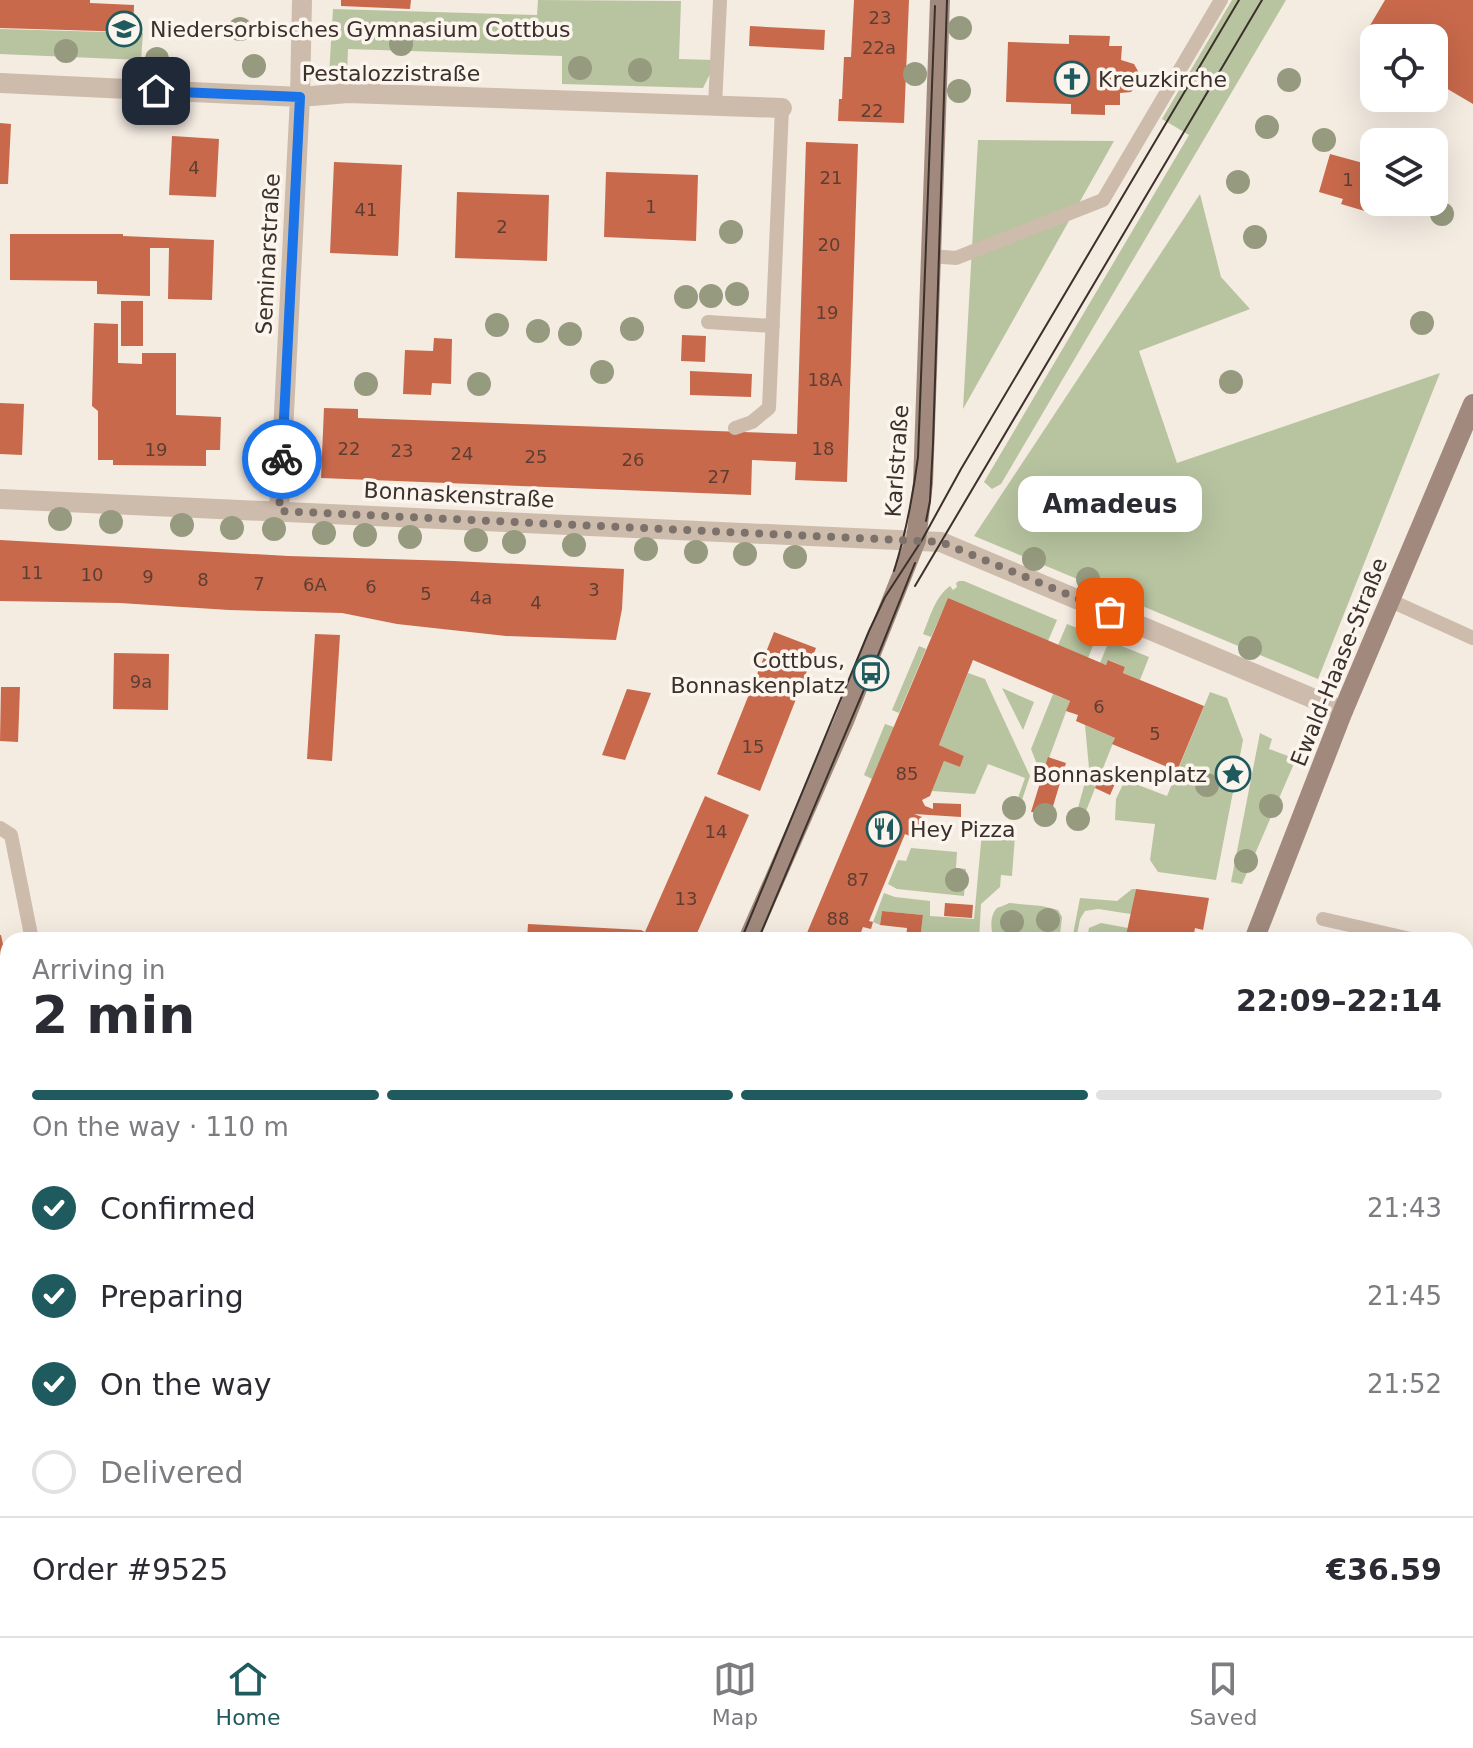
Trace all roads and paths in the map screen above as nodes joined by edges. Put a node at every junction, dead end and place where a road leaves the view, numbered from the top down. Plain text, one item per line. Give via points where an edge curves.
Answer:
1 (302, 0) edge
2 (720, 0) edge
3 (940, 0) edge
4 (1221, 0) edge
5 (0, 83) edge
6 (300, 97) junction
7 (715, 106) junction
8 (782, 108) joint
9 (931, 256) junction
10 (708, 322) dead end
11 (773, 326) junction
12 (1473, 404) edge
13 (735, 428) dead end
14 (0, 499) edge
15 (279, 511) junction
16 (916, 540) junction
17 (1389, 600) junction
18 (1473, 638) edge
19 (1343, 711) junction
20 (0, 828) edge
21 (1323, 919) dead end
22 (30, 932) edge
23 (752, 932) edge
24 (1257, 932) edge
25 (1380, 932) edge

1 - 6 street, Seminarstraße
2 - 7 lane
3 - 9 street, Karlstraße
4 - 9 lane via 1103,200 956,258
5 - 6 street, Pestalozzistraße
6 - 7 street, Pestalozzistraße via 348,93
6 - 15 street, Seminarstraße
7 - 8 street, Pestalozzistraße
8 - 11 lane
9 - 16 street, Karlstraße
10 - 11 lane
11 - 13 lane via 769,408
12 - 17 street, Ewald-Haase-Straße
14 - 15 street, Bonnaskenstraße
15 - 16 street, Bonnaskenstraße
16 - 19 street via 952,545
16 - 23 street, Karlstraße
17 - 18 lane
17 - 19 street, Ewald-Haase-Straße
19 - 24 street, Ewald-Haase-Straße
20 - 22 lane via 11,835
21 - 25 lane

